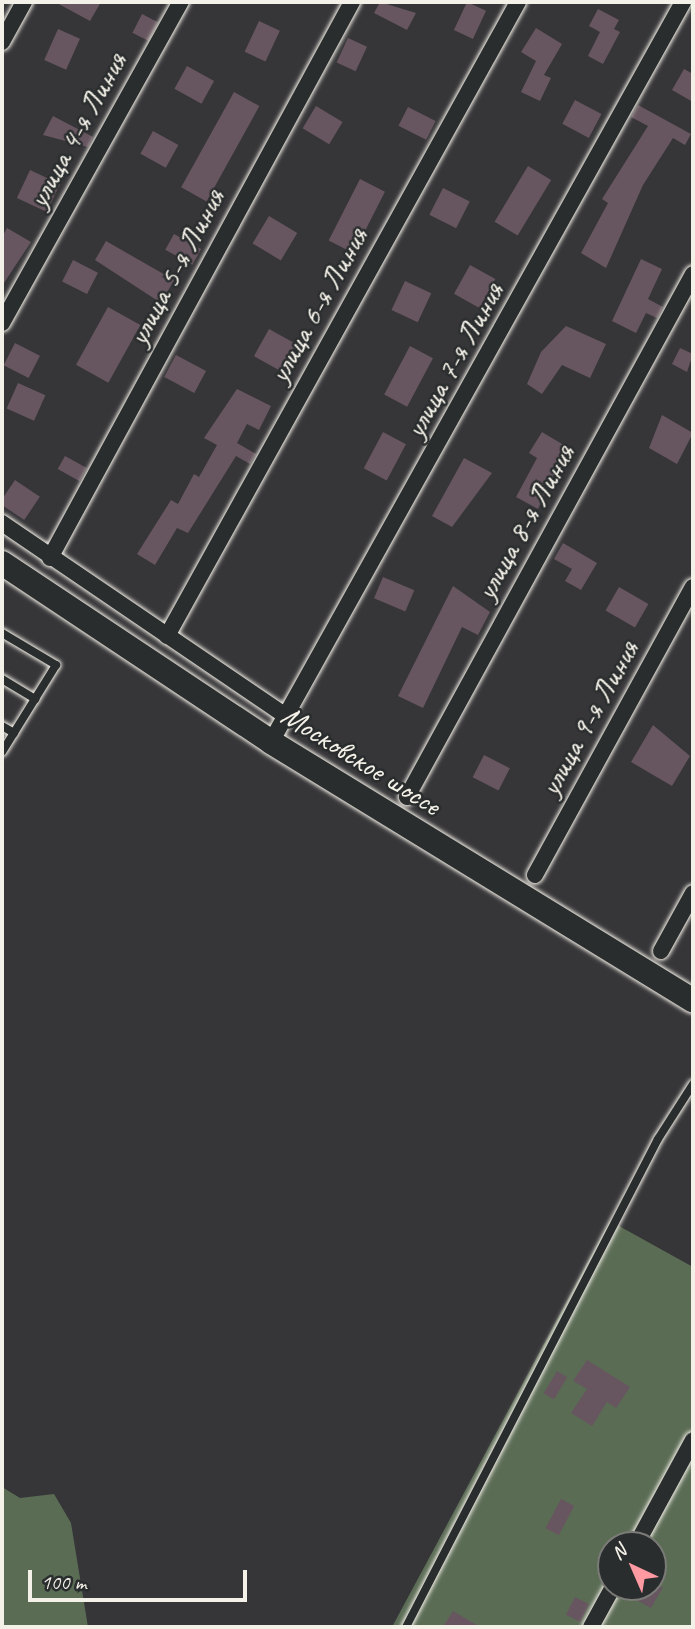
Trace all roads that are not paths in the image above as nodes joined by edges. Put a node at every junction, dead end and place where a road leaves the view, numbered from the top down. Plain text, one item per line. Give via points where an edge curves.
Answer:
1 (24, 2) edge
2 (181, 2) edge
3 (352, 2) edge
4 (518, 2) edge
5 (682, 2) edge
6 (2, 42) edge
7 (693, 274) edge
8 (2, 323) edge
9 (2, 523) edge
10 (50, 558) junction
11 (2, 563) edge
12 (693, 587) edge
13 (2, 633) edge
14 (167, 636) junction
15 (2, 679) edge
16 (36, 699) junction
17 (289, 718) junction
18 (2, 726) edge
19 (14, 733) junction
20 (271, 742) junction
21 (2, 752) edge
22 (407, 797) dead end
23 (535, 875) dead end
24 (693, 893) edge
25 (661, 951) dead end
26 (693, 1001) edge
27 (693, 1084) edge
28 (693, 1440) edge
29 (644, 1531) edge
30 (605, 1601) edge
31 (406, 1627) edge
32 (591, 1627) edge

1 - 6 street
2 - 8 street, улица 4-я Линия
3 - 10 street, улица 5-я Линия
4 - 14 street, улица 6-я Линия
5 - 17 street, улица 7-я Линия
7 - 22 street, улица 8-я Линия
9 - 10 street
10 - 14 street
11 - 20 highway, Московское шоссе
12 - 23 street, улица 9-я Линия
13 - 16 lane via 56,665
14 - 17 street
15 - 16 lane
16 - 19 lane
17 - 20 street, улица 7-я Линия
18 - 19 lane
19 - 21 lane
20 - 26 highway, Московское шоссе
24 - 25 street
27 - 31 lane via 658,1139
28 - 29 street
30 - 32 street

